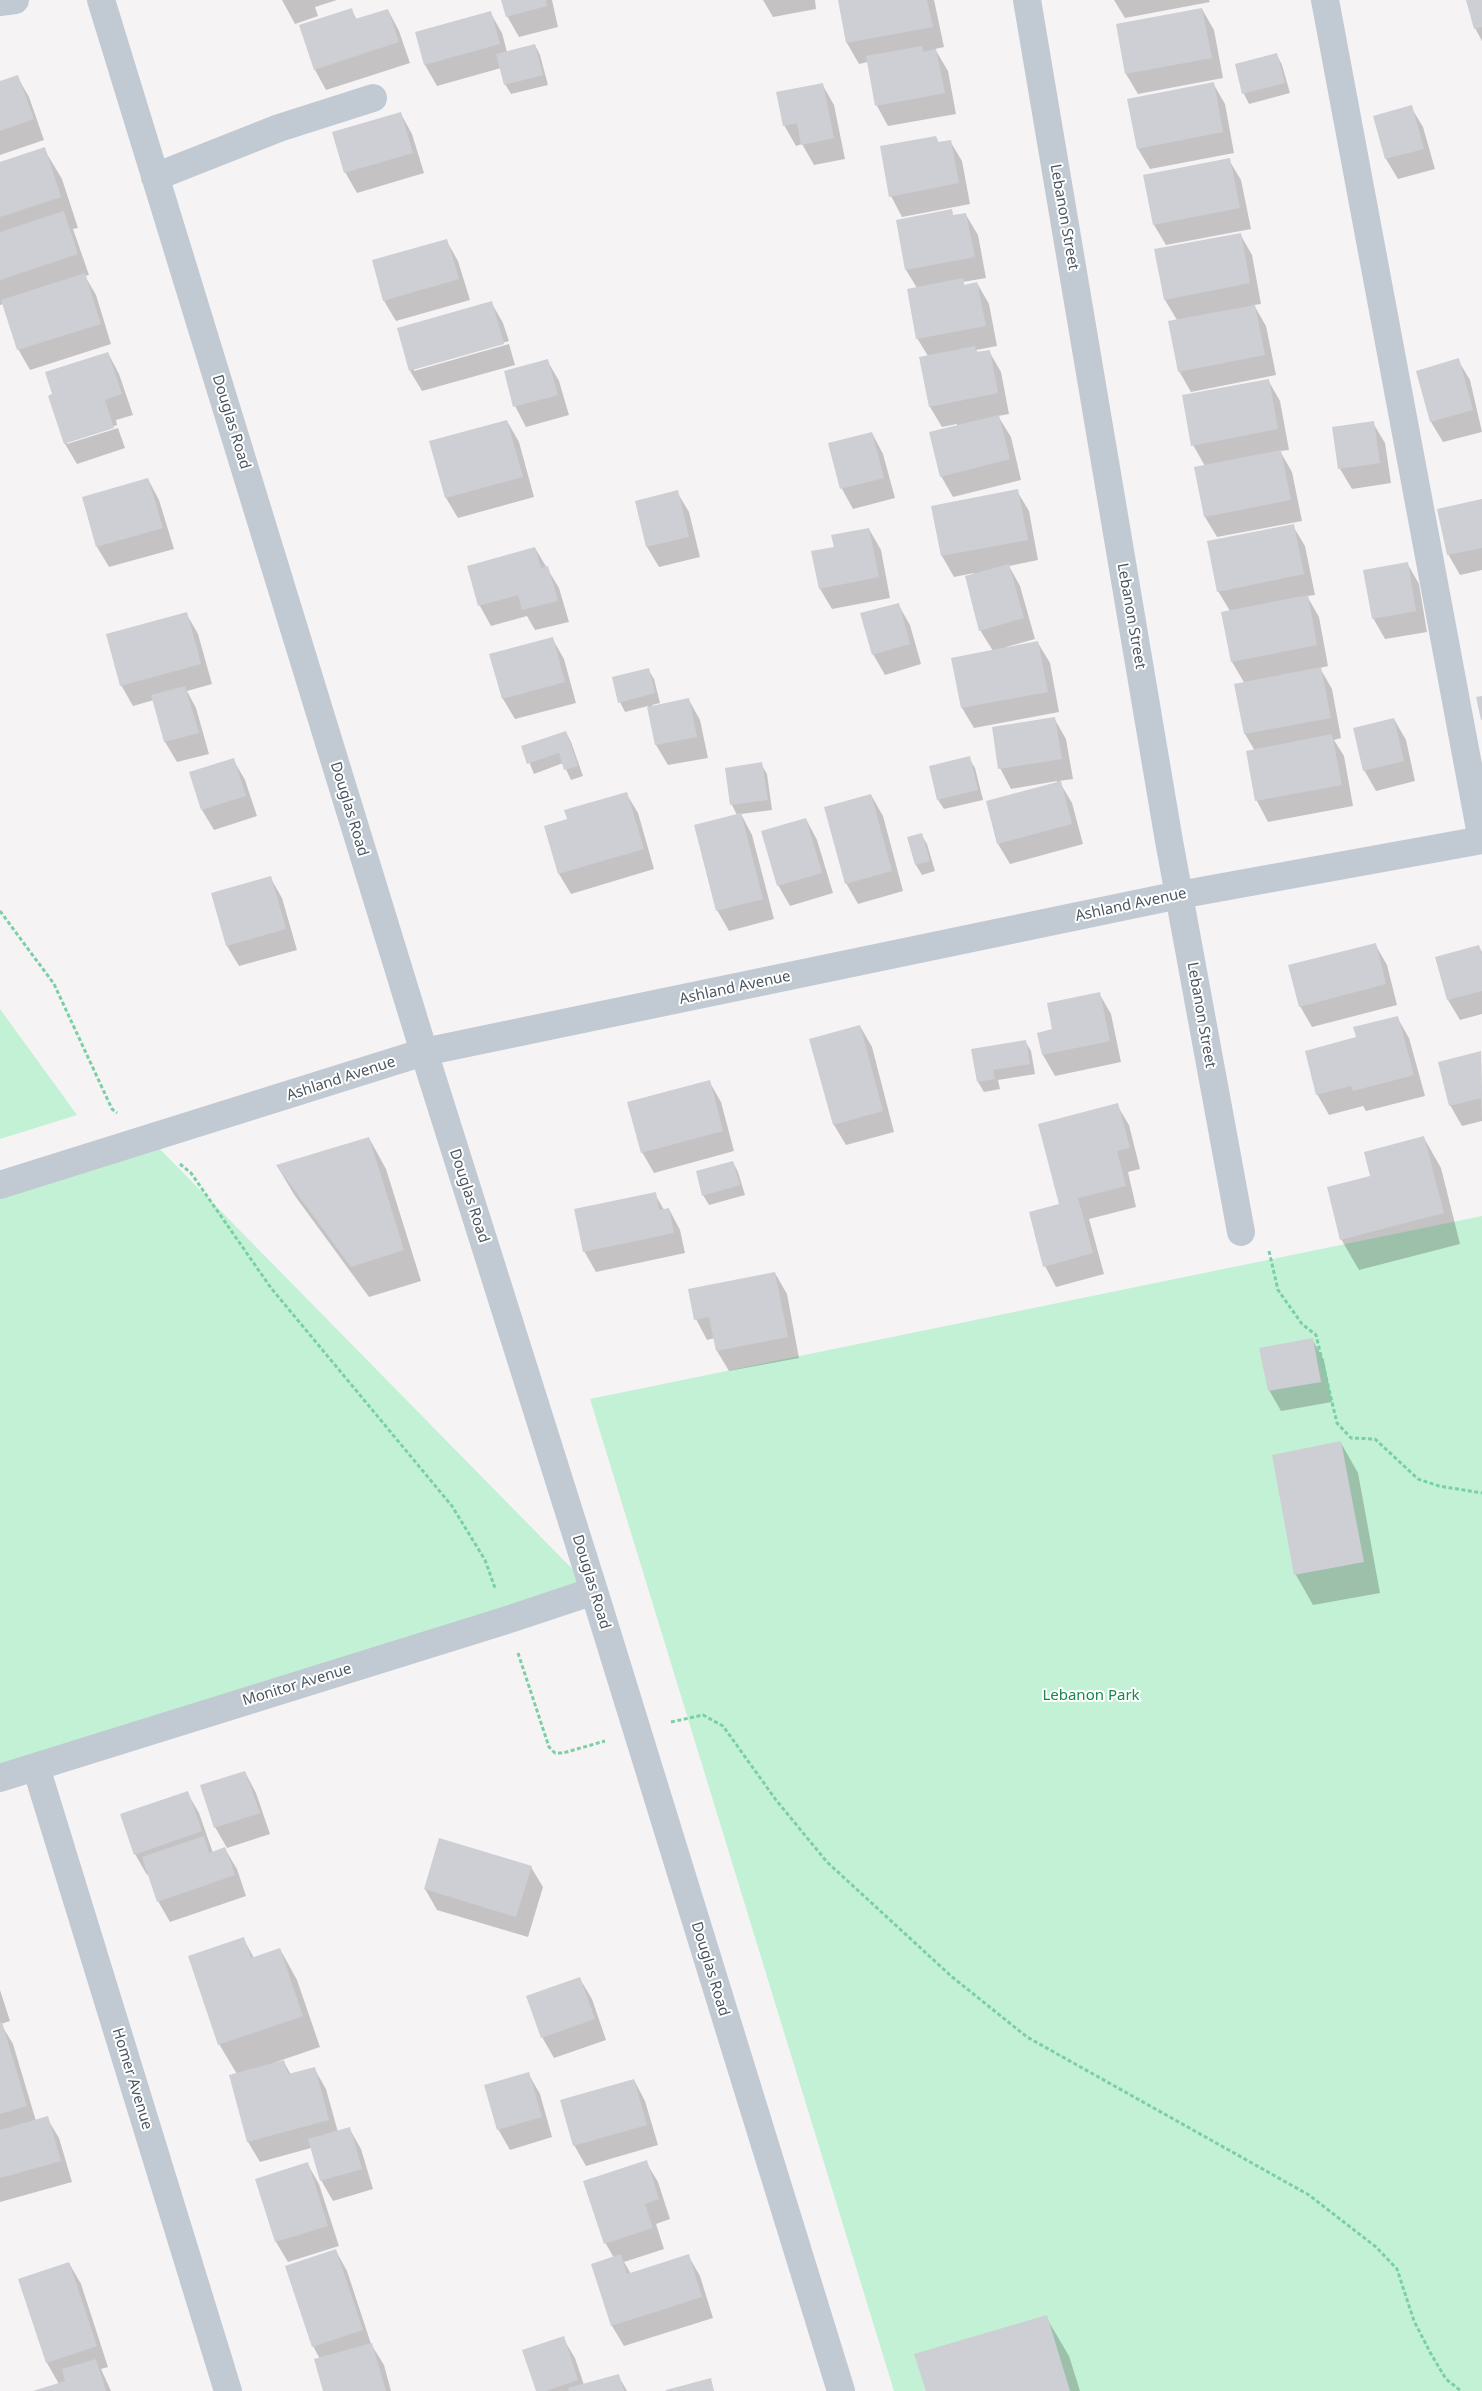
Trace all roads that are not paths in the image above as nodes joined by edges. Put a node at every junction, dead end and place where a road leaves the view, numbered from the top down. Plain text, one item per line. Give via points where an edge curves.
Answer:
1 (15, 0) edge
2 (101, 0) edge
3 (1027, 0) edge
4 (1325, 0) edge
5 (0, 2) edge
6 (373, 98) dead end
7 (155, 177) junction
8 (1482, 840) edge
9 (1179, 895) junction
10 (424, 1052) junction
11 (0, 1185) edge
12 (1241, 1232) dead end
13 (594, 1591) junction
14 (36, 1767) junction
15 (0, 1778) edge
16 (228, 2391) edge
17 (841, 2391) edge

1 - 5 street
2 - 7 street, Douglas Road
3 - 9 street, Lebanon Street
4 - 8 street
6 - 7 street via 279,128
7 - 10 street, Douglas Road
8 - 9 street, Ashland Avenue
9 - 10 street, Ashland Avenue
9 - 12 street, Lebanon Street
10 - 11 street, Ashland Avenue
10 - 13 street, Douglas Road
13 - 14 street, Monitor Avenue
13 - 17 street, Douglas Road
14 - 15 street, Monitor Avenue
14 - 16 street, Homer Avenue

